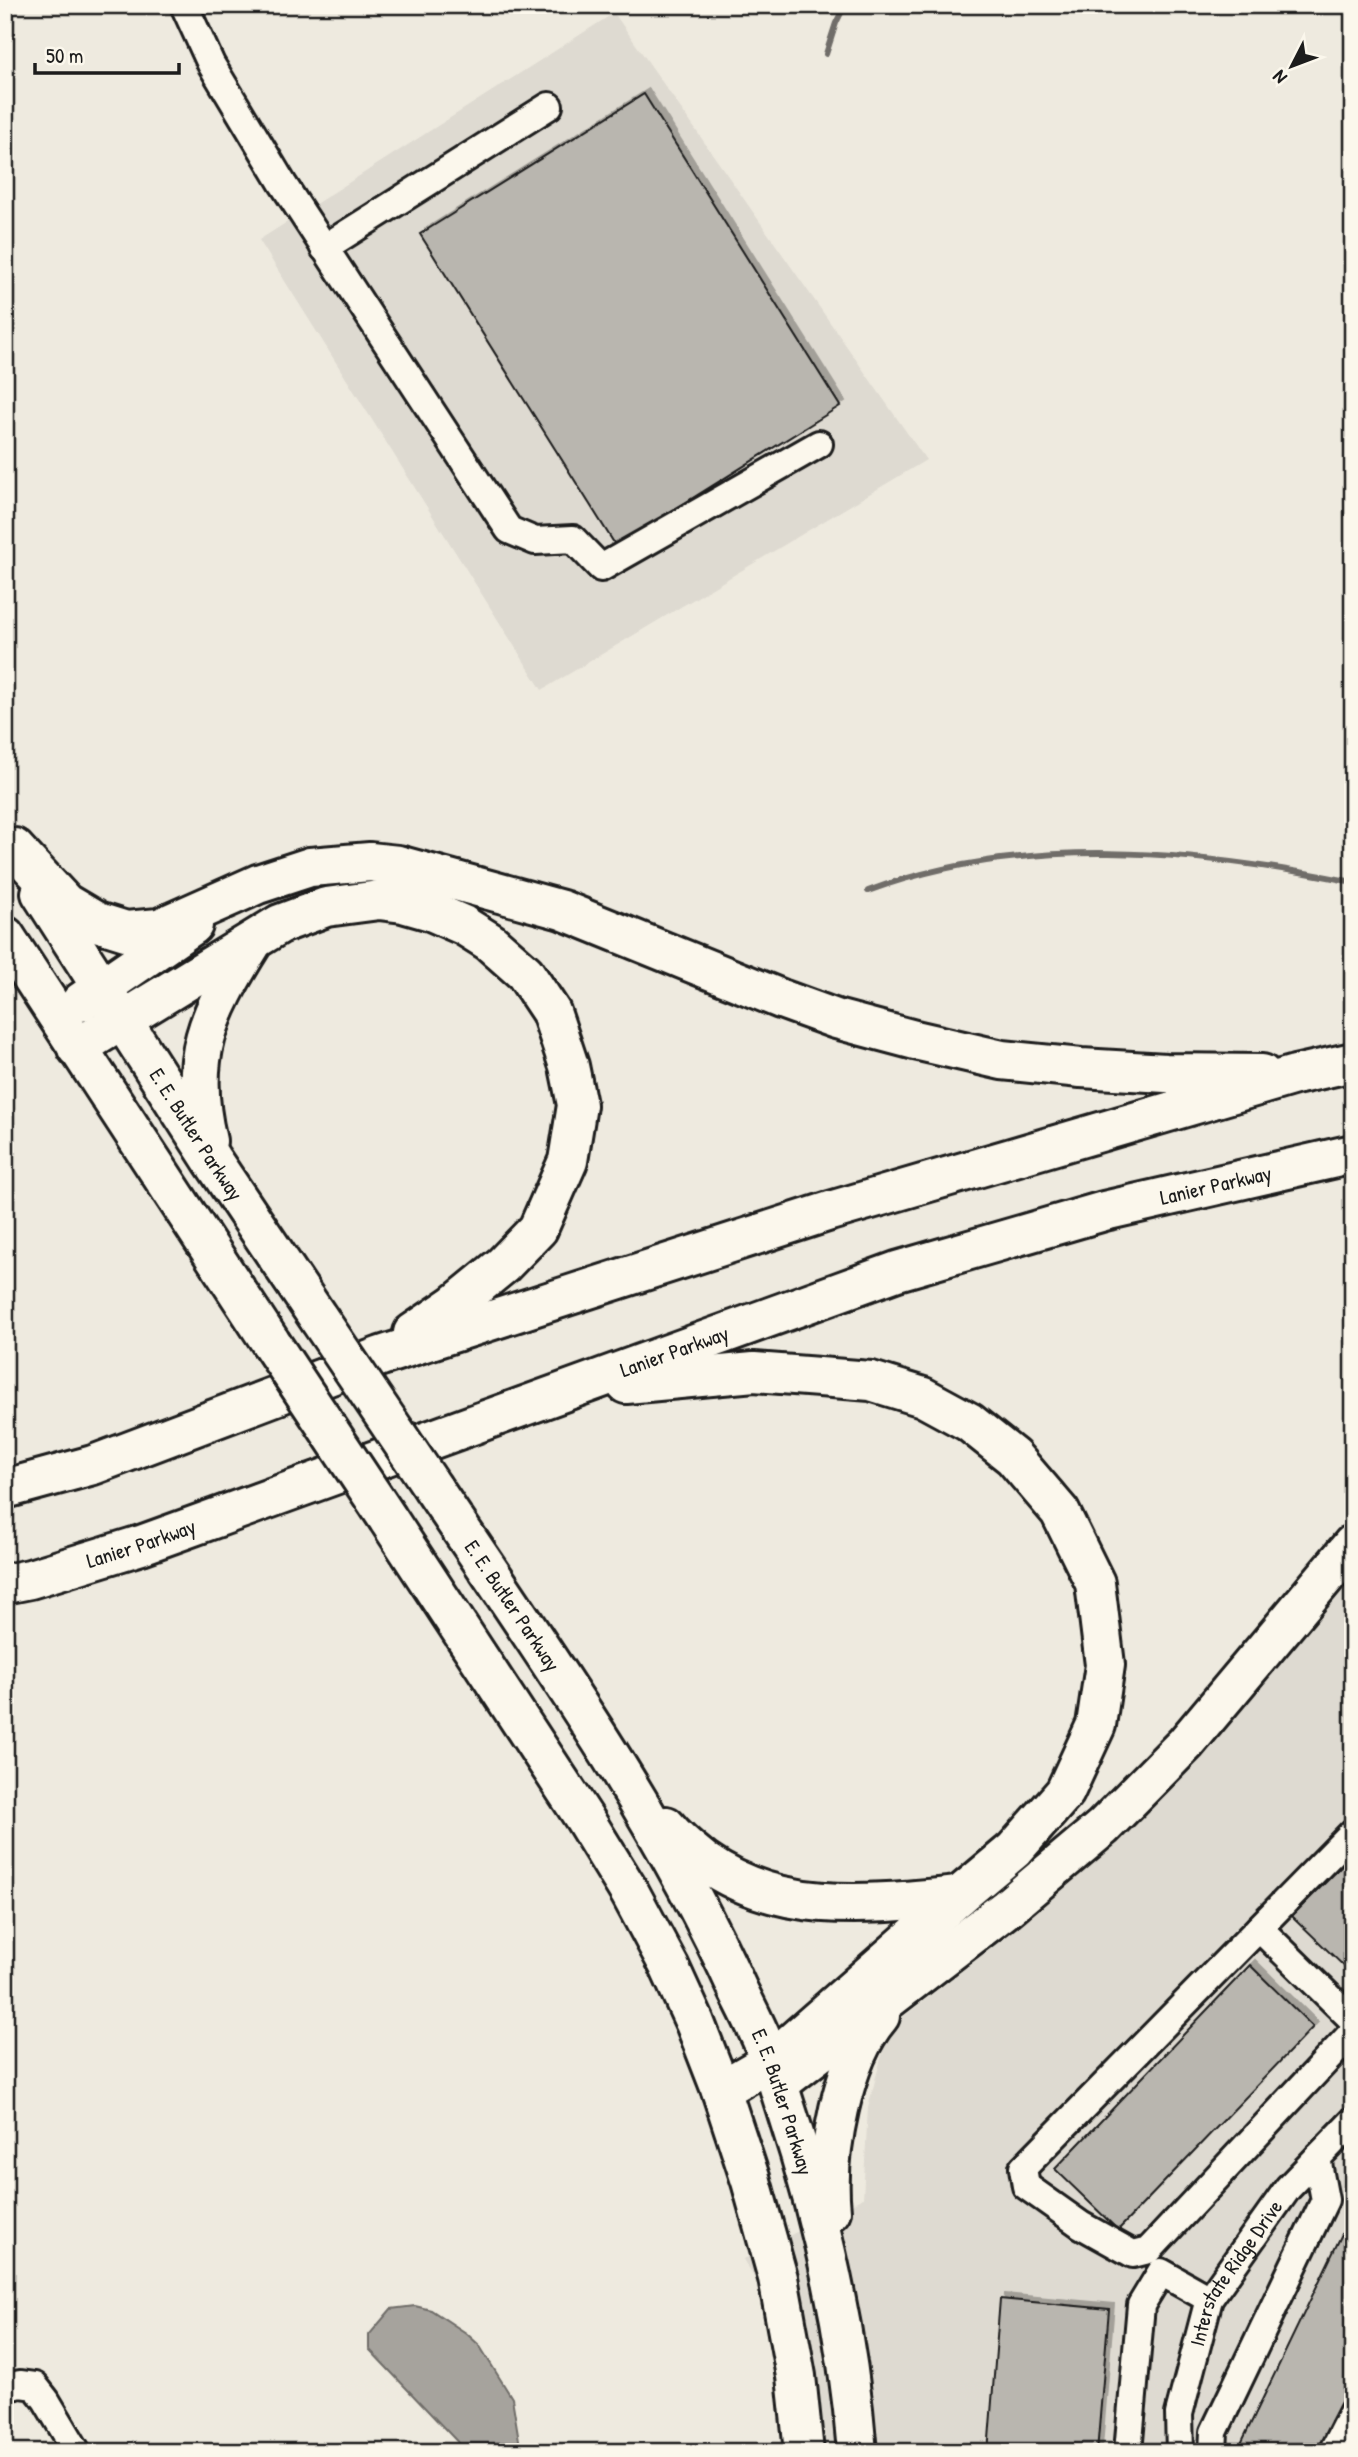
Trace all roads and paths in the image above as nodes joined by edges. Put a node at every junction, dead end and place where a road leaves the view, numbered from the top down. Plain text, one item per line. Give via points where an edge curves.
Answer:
1 (184, 5) edge
2 (550, 106) dead end
3 (324, 248) junction
4 (819, 444) dead end
5 (9, 840) edge
6 (231, 896) junction
7 (5, 936) edge
8 (254, 940) junction
9 (113, 1004) junction
10 (67, 1033) junction
11 (1353, 1062) edge
12 (1295, 1075) junction
13 (1353, 1154) edge
14 (212, 1160) junction
15 (381, 1356) junction
16 (576, 1388) junction
17 (5, 1489) edge
18 (1353, 1544) edge
19 (5, 1584) edge
20 (587, 1720) junction
21 (1353, 1832) edge
22 (959, 1896) junction
23 (1259, 1928) junction
24 (904, 1989) junction
25 (1353, 2020) edge
26 (1353, 2032) edge
27 (774, 2073) junction
28 (723, 2097) junction
29 (1353, 2122) edge
30 (1317, 2158) junction
31 (1155, 2261) junction
32 (1209, 2299) junction
33 (842, 2325) junction
34 (5, 2388) edge
35 (1353, 2411) edge
36 (77, 2452) edge
37 (804, 2452) edge
38 (857, 2452) edge
39 (1128, 2452) edge
40 (1180, 2452) edge
41 (1213, 2452) edge
42 (1332, 2452) edge

1 - 3 street via 211,64
2 - 3 street
3 - 4 street via 509,530 535,541 573,539 601,568
5 - 6 highway via 65,903 97,922 125,930 159,928
5 - 9 highway, E. E. Butler Parkway
6 - 9 highway via 186,931
6 - 12 highway via 310,867 398,864 562,910 781,999 915,1040 1002,1060 1081,1068
7 - 10 highway
8 - 9 highway
8 - 14 highway via 221,995 199,1061 199,1096
8 - 15 highway via 280,924 348,902 403,902 431,911 490,942 525,973 551,1012 569,1066 576,1121 568,1161 538,1229 454,1305
9 - 10 highway
9 - 14 highway, E. E. Butler Parkway
10 - 28 highway, bridge via 584,1818 674,1977
11 - 12 highway
12 - 15 highway via 830,1211
13 - 16 highway, Lanier Parkway via 1104,1211 897,1271
14 - 20 highway, E. E. Butler Parkway, bridge
15 - 17 highway via 93,1465
16 - 19 highway, Lanier Parkway via 141,1545
16 - 22 highway via 754,1372 871,1381 922,1397 969,1422 1013,1457 1060,1512 1095,1583 1105,1665 1096,1725 1065,1792 1014,1850
18 - 24 highway via 1186,1743 1103,1826
20 - 22 highway via 678,1842 718,1871 760,1892 846,1905
20 - 27 highway, E. E. Butler Parkway via 690,1890
21 - 23 street
22 - 27 highway
23 - 25 street
23 - 31 street via 1023,2168 1026,2186 1081,2225
24 - 27 highway
24 - 33 highway via 873,2024 856,2057 833,2135 828,2187
26 - 31 street
27 - 28 highway
27 - 33 highway, E. E. Butler Parkway via 803,2160
28 - 37 highway via 778,2278
29 - 30 street, Interstate Ridge Drive
30 - 32 street, Interstate Ridge Drive via 1288,2188
30 - 41 street via 1325,2200 1214,2432
31 - 32 street
31 - 39 street via 1141,2305
32 - 40 street, Interstate Ridge Drive via 1179,2414
33 - 38 highway, E. E. Butler Parkway
34 - 36 street via 35,2386
35 - 42 street

